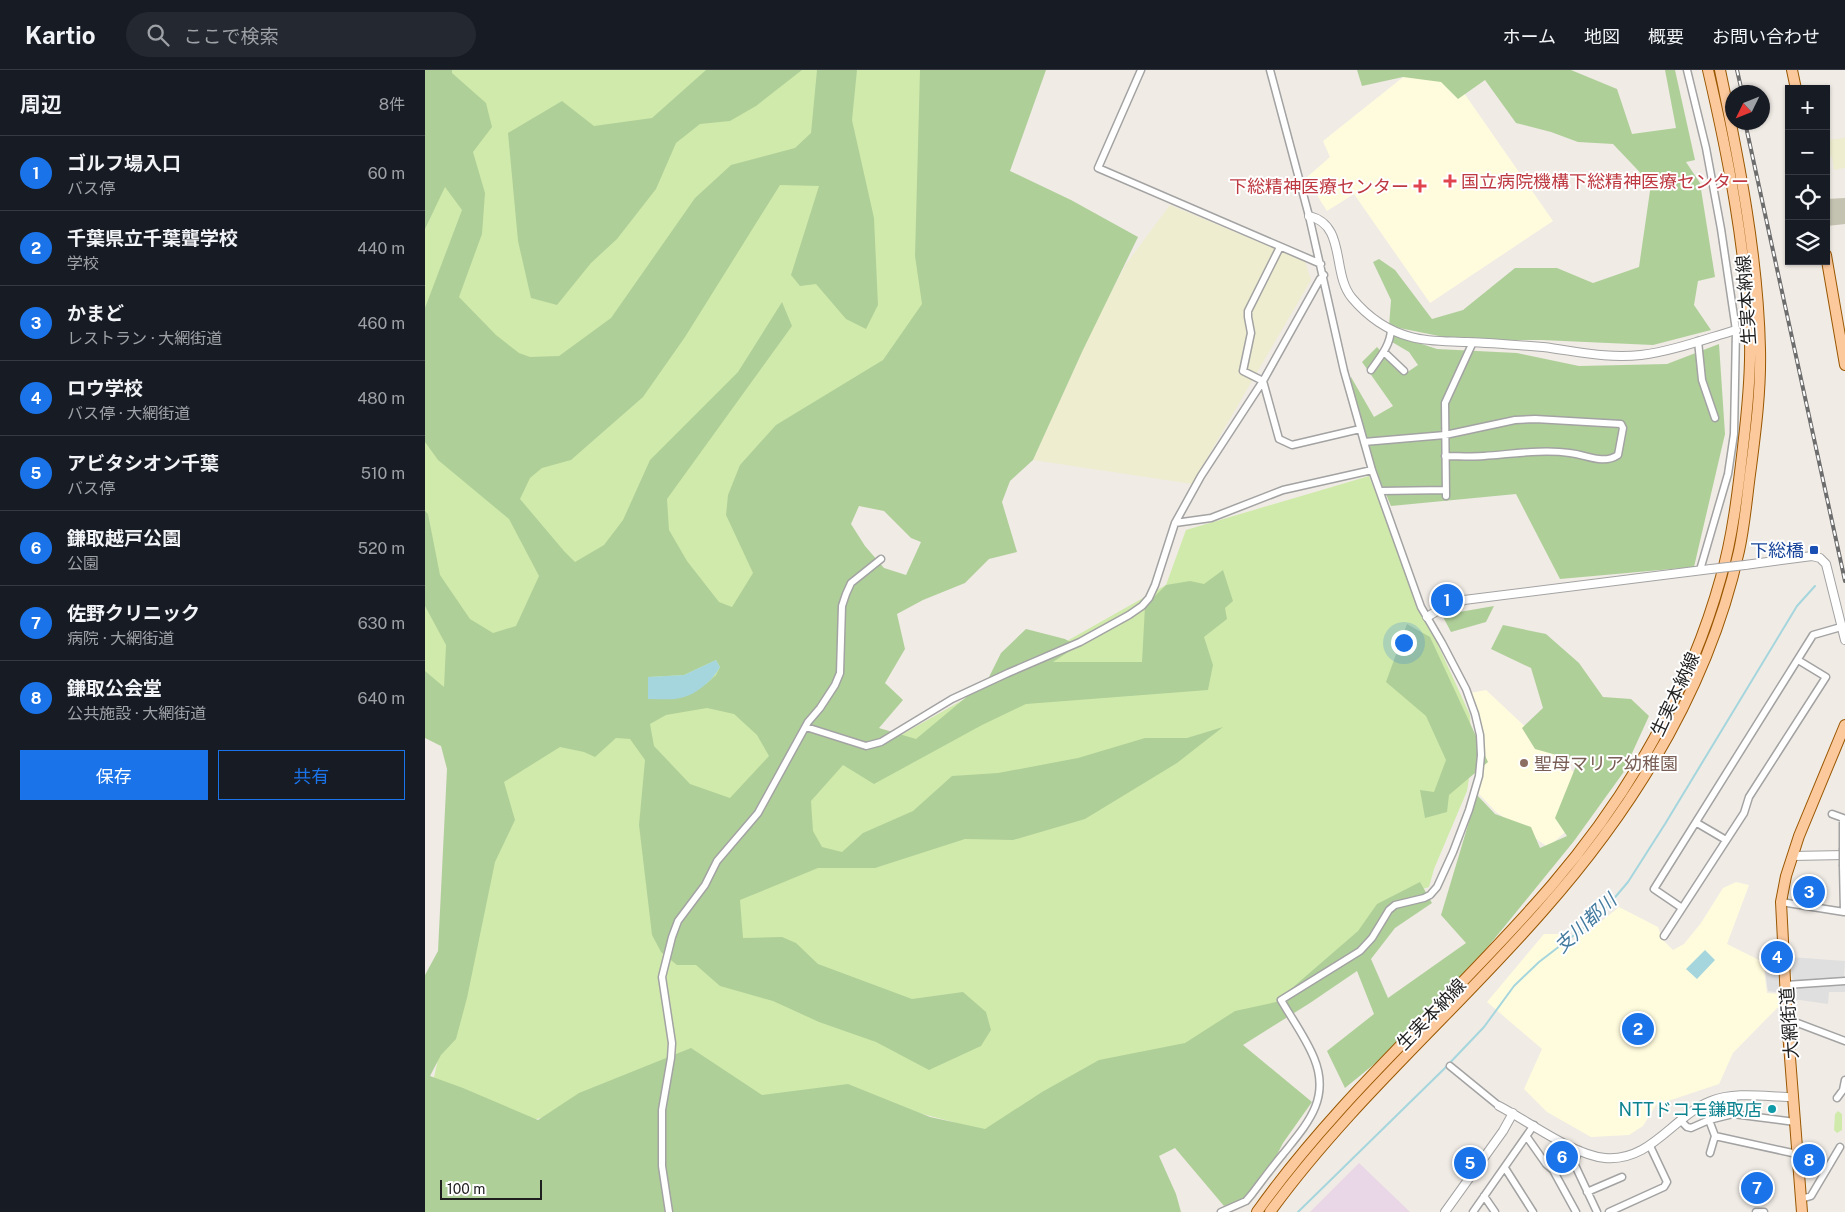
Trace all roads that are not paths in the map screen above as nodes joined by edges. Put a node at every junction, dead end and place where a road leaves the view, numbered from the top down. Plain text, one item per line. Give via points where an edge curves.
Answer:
1 (1141, 70) edge
2 (1270, 70) edge
3 (1687, 70) edge
4 (1709, 70) edge
5 (1720, 70) edge
6 (1792, 70) edge
7 (1795, 85) edge
8 (1309, 216) junction
9 (1280, 247) junction
10 (1321, 264) junction
11 (1828, 265) edge
12 (1323, 275) junction
13 (1391, 330) junction
14 (1736, 330) junction
15 (1698, 341) junction
16 (1473, 342) junction
17 (1384, 352) junction
18 (1845, 365) edge
19 (1371, 370) dead end
20 (1404, 371) dead end
21 (1263, 381) junction
22 (1715, 418) dead end
23 (1360, 429) junction
24 (1445, 435) junction
25 (1364, 442) junction
26 (1445, 456) junction
27 (1372, 470) junction
28 (1380, 491) junction
29 (1175, 523) junction
30 (881, 559) dead end
31 (1701, 570) junction
32 (1427, 618) junction
33 (1841, 627) junction
34 (1845, 640) edge
35 (1798, 660) junction
36 (1845, 725) edge
37 (806, 727) junction
38 (1833, 814) dead end
39 (1697, 823) junction
40 (1726, 840) junction
41 (1844, 852) edge
42 (1792, 856) junction
43 (1781, 902) junction
44 (1682, 908) junction
45 (1664, 936) dead end
46 (1845, 981) edge
47 (1786, 985) junction
48 (1787, 1019) junction
49 (1845, 1041) edge
50 (1450, 1066) dead end
51 (1845, 1080) edge
52 (1734, 1096) junction
53 (1794, 1097) junction
54 (1837, 1098) dead end
55 (1499, 1106) joint
56 (1513, 1113) junction
57 (1733, 1114) junction
58 (1680, 1120) junction
59 (1709, 1120) junction
60 (1795, 1122) junction
61 (1534, 1125) junction
62 (1715, 1136) junction
63 (1527, 1137) junction
64 (1650, 1146) junction
65 (1840, 1147) dead end
66 (1579, 1150) junction
67 (1710, 1153) dead end
68 (1797, 1154) junction
69 (1505, 1168) junction
70 (1622, 1177) dead end
71 (1587, 1192) junction
72 (1484, 1196) junction
73 (1801, 1198) junction
74 (669, 1212) edge
75 (1221, 1212) edge
76 (1257, 1212) edge
77 (1270, 1212) edge
78 (1445, 1212) edge
79 (1473, 1212) edge
80 (1495, 1212) edge
81 (1533, 1212) edge
82 (1576, 1212) edge
83 (1597, 1212) edge
84 (1609, 1212) edge
85 (1755, 1212) edge
86 (1765, 1212) edge
87 (1803, 1212) edge

1 - 9 street via 1098,168
2 - 8 street
3 - 14 street via 1710,166
4 - 76 main road, 生実本納線 via 1743,256 1750,373 1739,483 1728,544 1711,610 1694,656 1647,752 1609,811 1553,883 1332,1119
5 - 77 main road, 生実本納線 via 1732,125 1751,251 1760,371 1740,549 1703,665 1652,764 1600,842 1496,962 1341,1125
6 - 7 main road
8 - 10 street
8 - 13 street via 1319,218 1327,225 1336,248 1343,284 1351,297
9 - 10 street
9 - 21 street via 1247,317 1251,333 1243,371
10 - 12 street
11 - 18 main road
12 - 21 street
12 - 23 street
13 - 16 street via 1419,338
13 - 17 street
14 - 15 street
14 - 31 street via 1734,434 1725,483
15 - 16 street via 1661,352 1620,356
15 - 22 street via 1702,380
16 - 24 street via 1445,403
17 - 19 street
17 - 20 street
21 - 23 street via 1279,439 1292,445
21 - 29 street via 1201,476
23 - 25 street
24 - 25 street
24 - 26 street
24 - 26 street via 1535,418 1621,424 1623,428 1619,455 1611,460 1553,451
25 - 27 street
26 - 28 street via 1446,493
27 - 28 street
27 - 29 street via 1283,490 1211,518
28 - 32 street
29 - 37 street via 1155,586 1149,598 1129,616 1080,642 952,699 881,742 866,746
30 - 37 street via 848,589 842,606 840,673 821,708
31 - 32 street via 1464,600
31 - 33 street, bridge via 1813,556 1823,560
32 - 75 street via 1466,689 1480,735 1479,776 1469,810 1451,858 1430,895 1395,905 1360,951 1281,1000 1314,1056 1320,1080 1316,1108 1246,1201
33 - 34 street
33 - 35 street via 1813,635
35 - 39 street
35 - 40 street via 1826,677 1749,797 1744,813
36 - 42 main road, 大網街道
37 - 74 street via 758,813 717,861 705,885 678,921 672,937 662,977 672,1043 662,1110 662,1166
38 - 41 street via 1843,818
39 - 40 street
39 - 44 street via 1654,889
40 - 44 street
41 - 42 street
41 - 43 street, bridge via 1843,912
42 - 43 main road, 大網街道
43 - 47 main road, 大網街道
44 - 45 street
46 - 47 street
47 - 48 main road, 大網街道
48 - 49 street
48 - 53 main road, 大網街道
50 - 55 street
51 - 54 street
52 - 53 street
52 - 57 street
52 - 58 street via 1711,1101
53 - 60 main road, 大網街道
55 - 56 street
56 - 61 street
56 - 78 street
57 - 59 street
57 - 60 street
58 - 59 street via 1691,1128
58 - 64 street
59 - 62 street
60 - 68 main road, 大網街道
61 - 63 street
61 - 66 street
62 - 67 street
62 - 68 street
63 - 69 street
63 - 82 street via 1545,1164 1553,1170
64 - 66 street via 1616,1158
64 - 84 street via 1667,1182 1664,1187
65 - 73 street via 1811,1196
66 - 71 street via 1575,1163
68 - 73 main road, 大網街道
69 - 72 street
69 - 81 street
70 - 71 street
71 - 83 street
72 - 79 street
72 - 80 street
73 - 87 main road, 大網街道
85 - 86 street

